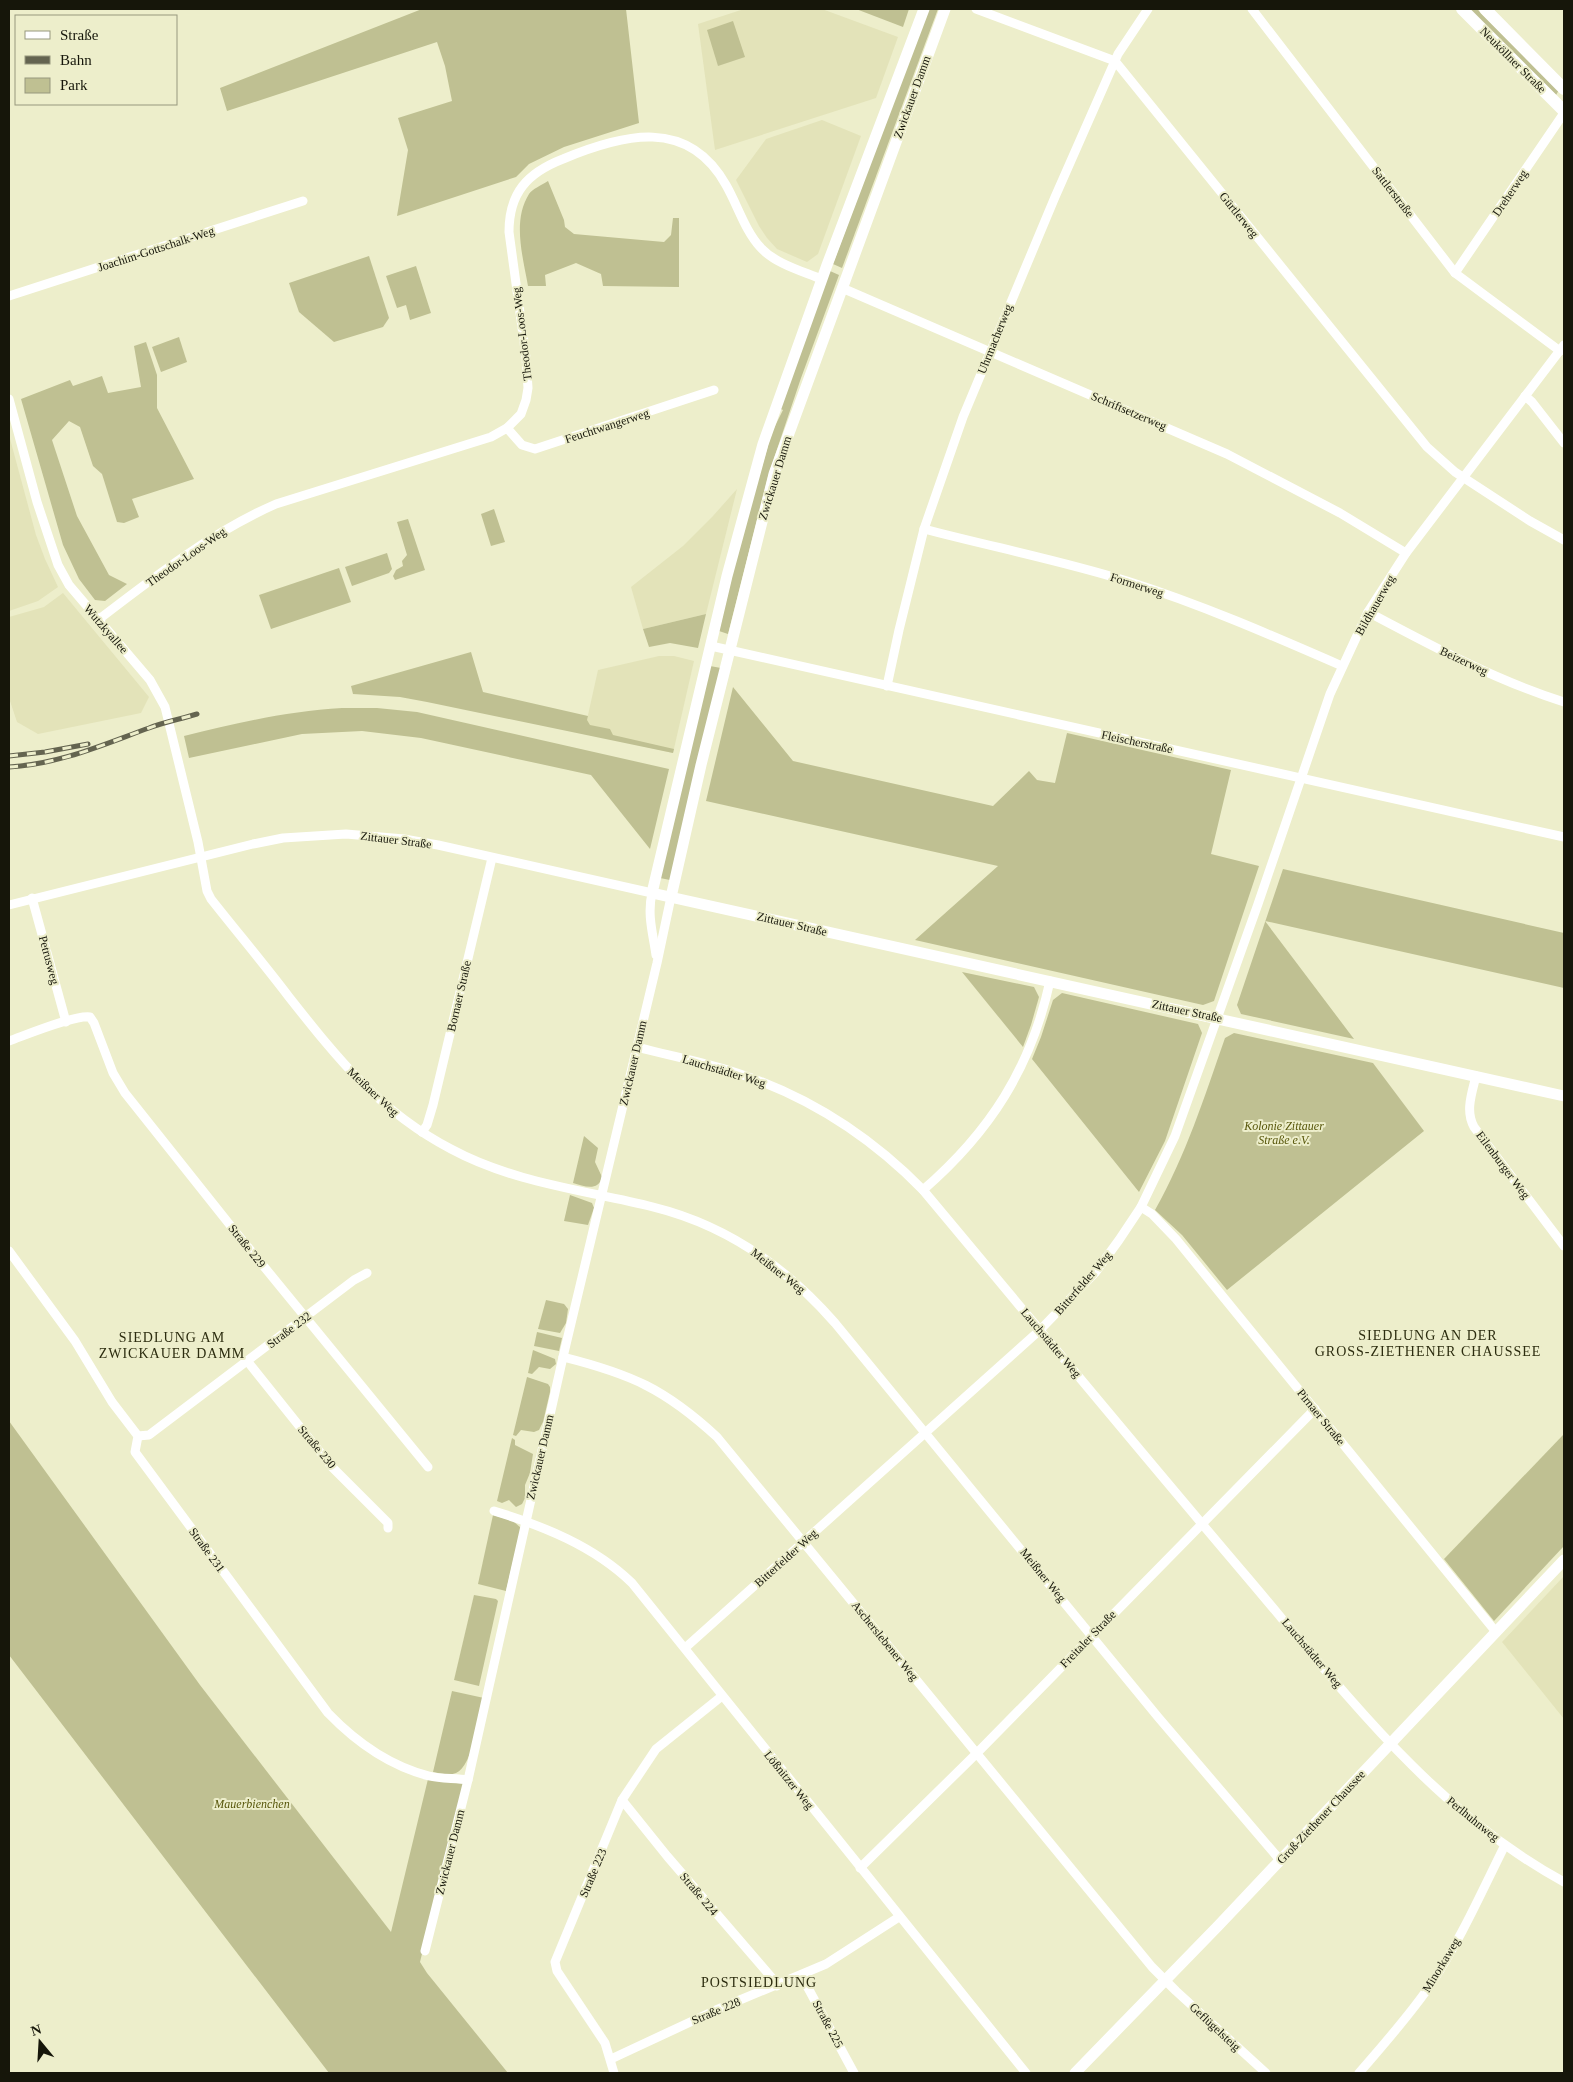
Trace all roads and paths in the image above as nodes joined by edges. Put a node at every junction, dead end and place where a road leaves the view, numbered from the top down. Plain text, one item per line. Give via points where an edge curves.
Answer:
1 (924, 9) edge
2 (944, 9) edge
3 (976, 9) edge
4 (1148, 9) edge
5 (1252, 9) edge
6 (1462, 9) edge
7 (1485, 9) edge
8 (1115, 61) junction
9 (1564, 89) edge
10 (1564, 112) edge
11 (303, 201) dead end
12 (1455, 273) junction
13 (821, 279) junction
14 (842, 288) junction
15 (9, 296) edge
16 (1562, 348) edge
17 (990, 352) junction
18 (714, 390) dead end
19 (1525, 396) junction
20 (9, 399) edge
21 (507, 428) junction
22 (1564, 443) edge
23 (1462, 477) junction
24 (924, 529) junction
25 (1564, 540) edge
26 (1406, 553) junction
27 (1368, 612) junction
28 (98, 620) junction
29 (710, 646) junction
30 (729, 650) junction
31 (1342, 666) junction
32 (887, 686) junction
33 (1564, 702) edge
34 (1302, 778) junction
35 (1564, 837) edge
36 (201, 857) junction
37 (492, 858) junction
38 (652, 893) junction
39 (671, 897) junction
40 (32, 898) junction
41 (13, 904) edge
42 (1258, 904) joint
43 (657, 963) junction
44 (1050, 981) junction
45 (1218, 1018) junction
46 (66, 1022) junction
47 (9, 1041) edge
48 (637, 1047) junction
49 (1476, 1076) junction
50 (1564, 1096) edge
51 (422, 1132) junction
52 (923, 1190) junction
53 (602, 1197) junction
54 (1141, 1208) junction
55 (1564, 1246) edge
56 (9, 1251) edge
57 (367, 1273) dead end
58 (306, 1317) junction
59 (1040, 1330) junction
60 (563, 1357) junction
61 (248, 1362) junction
62 (1315, 1409) junction
63 (925, 1432) junction
64 (138, 1436) junction
65 (428, 1468) dead end
66 (494, 1511) dead end
67 (526, 1520) junction
68 (1202, 1524) junction
69 (388, 1528) dead end
70 (804, 1542) junction
71 (1564, 1560) edge
72 (1496, 1632) junction
73 (1092, 1634) junction
74 (685, 1648) junction
75 (722, 1696) junction
76 (1390, 1744) junction
77 (976, 1753) junction
78 (468, 1780) junction
79 (622, 1800) junction
80 (1506, 1845) junction
81 (1280, 1860) junction
82 (860, 1868) junction
83 (1564, 1882) edge
84 (899, 1917) junction
85 (425, 1951) dead end
86 (801, 1975) junction
87 (1166, 1981) junction
88 (777, 1986) junction
89 (611, 2059) junction
90 (614, 2073) edge
91 (854, 2073) edge
92 (1026, 2073) edge
93 (1075, 2073) edge
94 (1266, 2073) edge
95 (1359, 2073) edge

1 - 13 street, Zwickauer Damm
2 - 14 street, Zwickauer Damm
3 - 8 street
4 - 8 street, Uhrmacherweg
5 - 12 street, Sattlerstraße
6 - 10 main road, Neuköllner Straße
7 - 9 main road, Neuköllner Straße
8 - 17 street, Uhrmacherweg
8 - 23 street, Gürtlerweg via 1427,448
10 - 12 street, Dreherweg
11 - 15 street, Joachim-Gottschalk-Weg
12 - 16 street, Sattlerstraße
13 - 21 street, Theodor-Loos-Weg via 772,258 761,248 717,170 701,153 686,144 648,137 630,139 558,160 523,184 512,204 509,232 528,388 521,414
13 - 29 street, Zwickauer Damm via 763,444
14 - 17 street, Schriftsetzerweg
14 - 30 street, Zwickauer Damm via 774,474
16 - 19 street, Bildhauerweg
17 - 24 street, Uhrmacherweg via 963,417
17 - 26 street, Schriftsetzerweg via 1227,454 1288,484
18 - 21 street, Feuchtwangerweg via 535,449 522,444
19 - 22 street
19 - 23 street, Bildhauerweg
20 - 28 street, Wutzkyallee via 58,565 69,585
21 - 28 street, Theodor-Loos-Weg via 486,438 258,512 217,534
23 - 25 street, Gürtlerweg
23 - 26 street, Bildhauerweg
24 - 31 street, Formerweg via 1126,581 1261,630
24 - 32 street, Uhrmacherweg
26 - 27 street, Bildhauerweg
27 - 31 street, Bildhauerweg
27 - 33 street, Beizerweg via 1476,667
28 - 36 street, Wutzkyallee via 159,694 173,736
29 - 30 street, Fleischerstraße
29 - 38 street, Zwickauer Damm
30 - 32 street, Fleischerstraße
30 - 39 street, Zwickauer Damm
31 - 34 street, Bildhauerweg
32 - 34 street, Fleischerstraße
34 - 35 street, Fleischerstraße
34 - 42 street, Bildhauerweg
36 - 37 street, Zittauer Straße via 283,838 346,834 404,839
36 - 40 street, Zittauer Straße
36 - 51 street, Meißner Weg via 211,899 330,1048 394,1114
37 - 38 street, Zittauer Straße
37 - 51 street, Bornaer Straße via 433,1105
38 - 39 street, Zittauer Straße
38 - 43 street, Zwickauer Damm via 649,918
39 - 43 street, Zwickauer Damm
39 - 44 street, Zittauer Straße
40 - 41 street, Zittauer Straße
40 - 46 street, Petrusweg
42 - 45 street, Bitterfelder Weg
43 - 48 street, Zwickauer Damm
44 - 45 street, Zittauer Straße
44 - 52 street via 1036,1034 1000,1105 977,1136
45 - 49 street, Zittauer Straße
45 - 54 street, Bitterfelder Weg via 1175,1136
46 - 47 street
46 - 58 street, Straße 229 via 90,1017 118,1083
48 - 52 street, Lauchstädter Weg via 736,1073 788,1093 857,1133
48 - 53 street, Zwickauer Damm
49 - 50 street, Zittauer Straße
49 - 55 street, Eilenburger Weg via 1469,1110 1474,1127
51 - 53 street, Meißner Weg via 486,1166
52 - 59 street, Lauchstädter Weg
53 - 60 street, Zwickauer Damm
53 - 63 street, Meißner Weg via 655,1207 704,1224 767,1260 821,1307
54 - 59 street, Bitterfelder Weg via 1095,1273
54 - 62 street, Pirnaer Straße via 1152,1214 1176,1239
56 - 64 street via 75,1341 112,1402
57 - 58 street, Straße 232
58 - 61 street, Straße 232
58 - 65 street, Straße 229
59 - 63 street, Bitterfelder Weg
59 - 68 street, Lauchstädter Weg
60 - 67 street, Zwickauer Damm
60 - 70 street, Ascherslebener Weg via 629,1376 691,1413 717,1437
61 - 64 street, Straße 232 via 148,1435
61 - 69 street, Straße 230 via 332,1466 388,1523
62 - 68 street, Freitaler Straße
62 - 72 street, Pirnaer Straße
63 - 70 street, Bitterfelder Weg
63 - 73 street, Meißner Weg
64 - 78 street, Straße 231 via 135,1452 307,1687 346,1732 383,1757 414,1771 430,1777
66 - 67 street
67 - 74 street, Lößnitzer Weg via 575,1542 621,1573 632,1582
67 - 78 street, Zwickauer Damm
68 - 73 street, Freitaler Straße
68 - 76 street, Lauchstädter Weg
70 - 74 street, Bitterfelder Weg
70 - 77 street, Ascherslebener Weg
71 - 72 street, Groß-Ziethener Chaussee
72 - 76 street, Groß-Ziethener Chaussee
73 - 77 street, Freitaler Straße
73 - 81 street, Meißner Weg
74 - 75 street, Lößnitzer Weg
75 - 79 street, Straße 223 via 656,1749
75 - 82 street, Lößnitzer Weg
76 - 80 street, Perlhuhnweg via 1442,1794
76 - 81 street, Groß-Ziethener Chaussee
77 - 82 street, Freitaler Straße
77 - 87 street, Ascherslebener Weg
78 - 85 street, Zwickauer Damm
79 - 88 street, Straße 224
79 - 89 street, Straße 223 via 556,1962 557,1971 606,2044
80 - 83 street, Perlhuhnweg
80 - 95 street, Minorkaweg via 1431,1984
81 - 87 street, Groß-Ziethener Chaussee
82 - 84 street, Lößnitzer Weg
84 - 86 street, Straße 228 via 826,1964
84 - 92 street, Lößnitzer Weg
86 - 88 street, Straße 228
86 - 91 street, Straße 225
87 - 93 street, Groß-Ziethener Chaussee
87 - 94 street, Geflügelsteig
88 - 89 street, Straße 228 via 716,2010
89 - 90 street, Straße 223

